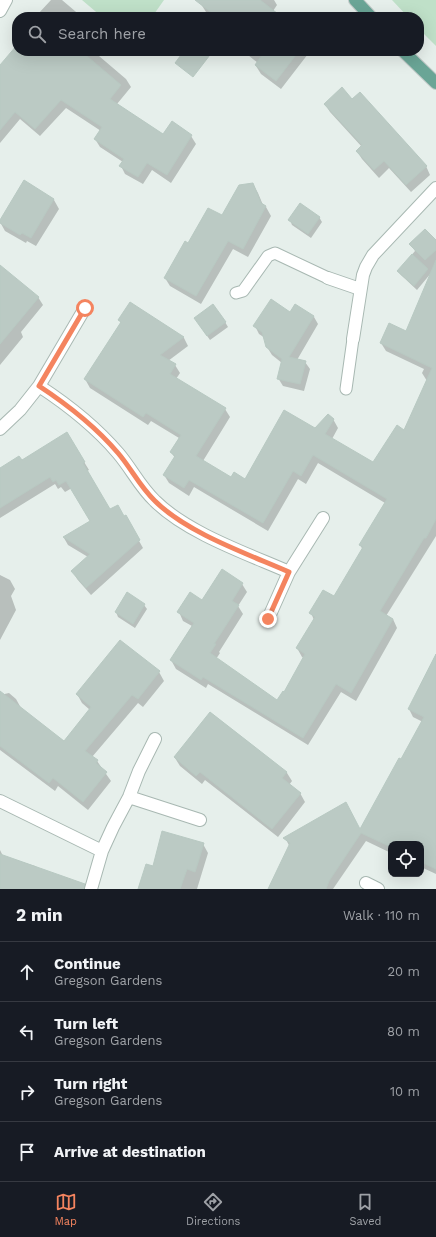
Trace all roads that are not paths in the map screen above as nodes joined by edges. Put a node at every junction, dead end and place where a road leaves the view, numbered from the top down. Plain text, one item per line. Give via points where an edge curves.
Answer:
1 (6, 0) edge
2 (355, 0) edge
3 (0, 11) edge
4 (366, 12) edge
5 (408, 56) edge
6 (436, 83) edge
7 (436, 188) edge
8 (328, 278) joint
9 (360, 289) junction
10 (236, 293) dead end
11 (85, 308) dead end
12 (353, 339) joint
13 (39, 386) junction
14 (346, 389) dead end
15 (0, 429) edge
16 (322, 518) dead end
17 (289, 572) junction
18 (268, 619) dead end
19 (155, 739) dead end
20 (129, 797) junction
21 (0, 801) edge
22 (200, 820) dead end
23 (102, 851) junction
24 (366, 883) dead end
25 (91, 889) edge
26 (378, 889) edge

1 - 3 street
2 - 4 main road
5 - 6 main road
7 - 9 street via 373,255 364,271
8 - 9 street
8 - 10 lane via 275,253 268,256 243,291
9 - 12 street
11 - 13 street
12 - 14 lane
13 - 15 street via 20,410
13 - 17 street via 67,405 98,432 118,453 155,501 175,517 229,546
16 - 17 street
17 - 18 street
19 - 20 street
20 - 22 street
20 - 23 street
21 - 23 street
23 - 25 street
24 - 26 street

